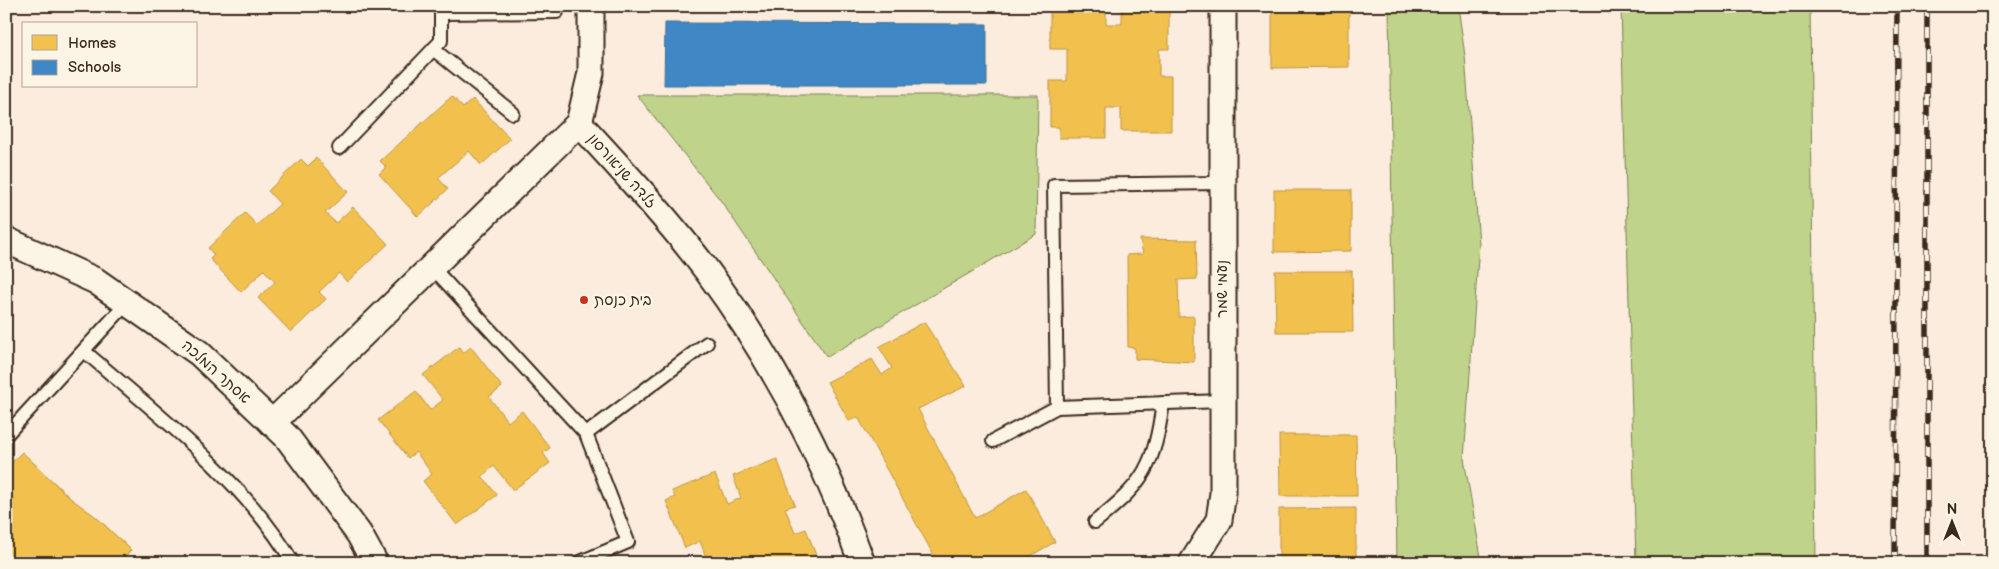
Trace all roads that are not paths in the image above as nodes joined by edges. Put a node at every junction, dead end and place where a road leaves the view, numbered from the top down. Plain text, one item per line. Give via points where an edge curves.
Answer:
1 (591, 6) edge
2 (1223, 6) edge
3 (441, 10) edge
4 (557, 12) dead end
5 (433, 49) junction
6 (513, 113) dead end
7 (579, 123) junction
8 (339, 148) dead end
9 (1222, 183) junction
10 (6, 240) edge
11 (432, 267) junction
12 (127, 303) junction
13 (706, 343) dead end
14 (84, 350) junction
15 (1222, 401) junction
16 (1163, 403) junction
17 (1057, 407) junction
18 (272, 423) junction
19 (586, 434) junction
20 (6, 435) edge
21 (993, 441) dead end
22 (1095, 522) dead end
23 (293, 563) edge
24 (375, 563) edge
25 (578, 563) edge
26 (862, 563) edge
27 (1192, 563) edge

1 - 7 street via 592,73
2 - 9 street, נעמי שמר
3 - 4 lane
3 - 5 lane via 441,41
5 - 6 lane
5 - 8 lane
7 - 11 street, זלדה שניאורסון
7 - 26 street, זלדה שניאורסון via 648,198 708,273 759,349 817,456
9 - 15 street, נעמי שמר
9 - 17 lane via 1054,186
10 - 12 street, אסתר המלכה via 96,281
11 - 18 street, זלדה שניאורסון
11 - 19 lane
12 - 14 lane
12 - 18 street, אסתר המלכה via 199,353
13 - 19 lane
14 - 20 lane
14 - 23 lane via 168,422 229,481 277,534
15 - 16 lane
15 - 27 street, נעמי שמר via 1223,493 1219,520
16 - 17 lane
16 - 22 lane via 1158,441 1146,472 1124,498
17 - 21 lane
18 - 24 street, אסתר המלכה via 287,437 354,526
19 - 25 lane via 628,542

